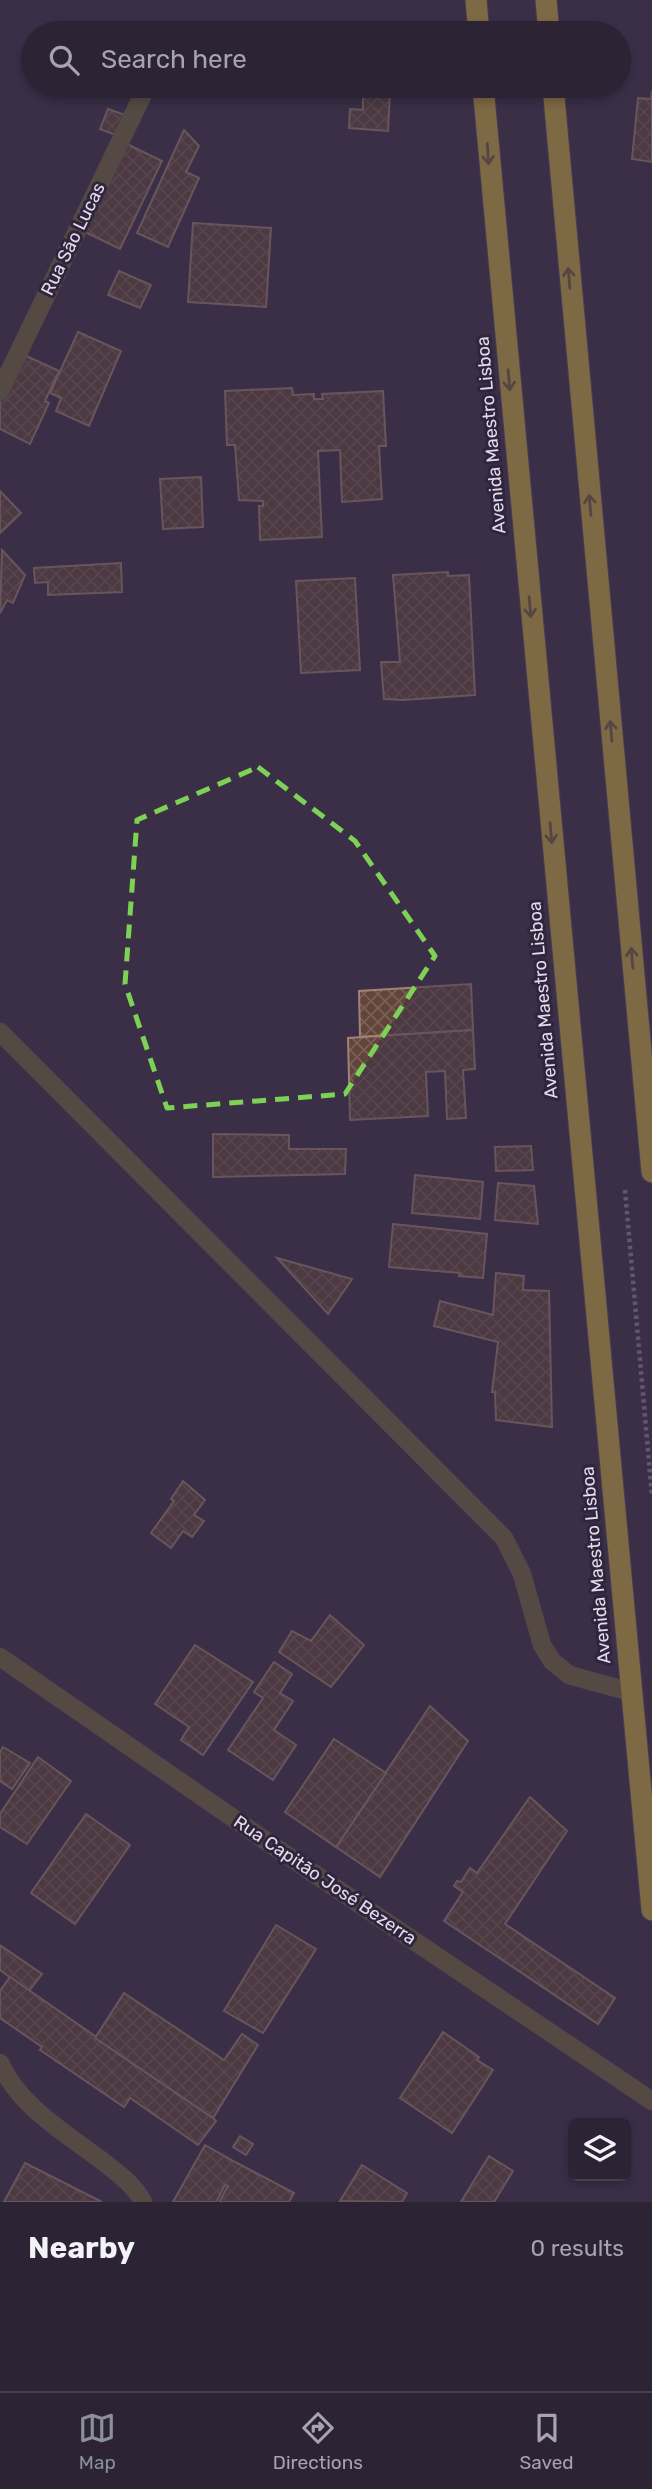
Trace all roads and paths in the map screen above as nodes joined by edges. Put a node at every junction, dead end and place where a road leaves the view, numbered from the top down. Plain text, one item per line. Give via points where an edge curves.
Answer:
1 (477, 0) edge
2 (547, 0) edge
3 (478, 21) edge
4 (548, 21) edge
5 (141, 98) edge
6 (484, 98) edge
7 (554, 98) edge
8 (0, 391) edge
9 (644, 995) edge
10 (0, 1032) edge
11 (652, 1172) edge
12 (0, 1657) edge
13 (631, 1692) junction
14 (652, 1910) edge
15 (0, 2063) edge
16 (652, 2101) edge
17 (143, 2202) edge

1 - 3 highway
2 - 4 highway
5 - 8 street, Rua São Lucas
6 -> 13 highway, Avenida Maestro Lisboa
9 -> 7 highway
9 - 11 highway
10 - 13 street via 504,1538 522,1574 542,1645 552,1661 569,1675
12 - 16 street, Rua Capitão José Bezerra
13 - 14 highway, Avenida Maestro Lisboa
15 - 17 street via 16,2091 130,2183

